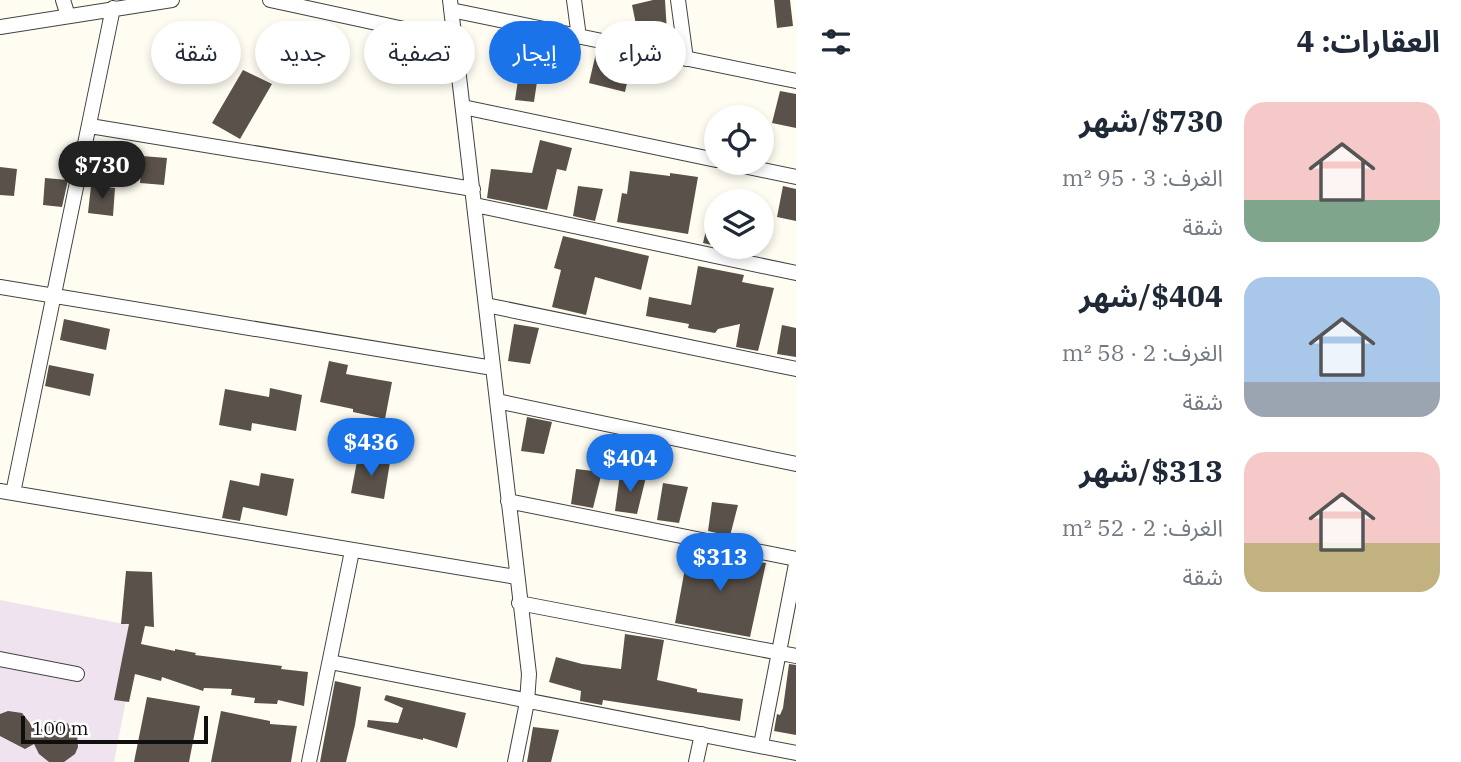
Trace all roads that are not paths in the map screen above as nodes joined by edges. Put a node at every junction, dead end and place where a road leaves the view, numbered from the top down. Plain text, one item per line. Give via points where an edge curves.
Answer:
1 (63, 0) edge
2 (172, 0) edge
3 (271, 0) edge
4 (574, 0) edge
5 (678, 0) edge
6 (451, 5) edge
7 (326, 6) edge
8 (113, 8) junction
9 (68, 16) junction
10 (382, 21) edge
11 (515, 21) edge
12 (577, 21) edge
13 (681, 21) edge
14 (0, 27) edge
15 (686, 58) edge
16 (796, 81) edge
17 (460, 84) edge
18 (463, 107) junction
19 (90, 126) junction
20 (704, 157) edge
21 (774, 172) edge
22 (796, 177) edge
23 (472, 189) junction
24 (475, 205) junction
25 (796, 273) edge
26 (0, 288) edge
27 (53, 296) junction
28 (486, 305) junction
29 (493, 368) junction
30 (796, 369) edge
31 (497, 401) junction
32 (796, 464) edge
33 (6, 492) edge
34 (508, 501) junction
35 (352, 551) junction
36 (796, 562) edge
37 (516, 577) junction
38 (519, 603) junction
39 (779, 653) junction
40 (796, 656) edge
41 (0, 659) edge
42 (330, 662) junction
43 (77, 674) dead end
44 (527, 702) junction
45 (702, 734) junction
46 (761, 745) junction
47 (796, 753) edge
48 (309, 762) edge
49 (515, 762) edge
50 (696, 762) edge

1 - 9 street
2 - 8 street
3 - 7 street
4 - 12 street
5 - 13 street
6 - 11 street
7 - 10 street
8 - 9 street
8 - 19 street
9 - 14 street
15 - 16 street
17 - 18 street
18 - 20 street
18 - 23 street
19 - 23 street
19 - 27 street
21 - 22 street
23 - 24 street
24 - 25 street
24 - 28 street
26 - 27 street
27 - 29 street
27 - 33 street
28 - 29 street
28 - 30 street
29 - 31 street
31 - 32 street
31 - 34 street
33 - 35 street
34 - 36 street
34 - 37 street
35 - 37 street
35 - 42 street
36 - 39 street
37 - 38 street
38 - 39 street
38 - 44 street via 529,674
39 - 40 street
39 - 46 street
41 - 43 street
42 - 44 street
42 - 48 street
44 - 45 street
44 - 49 street
45 - 46 street
45 - 50 street
46 - 47 street

